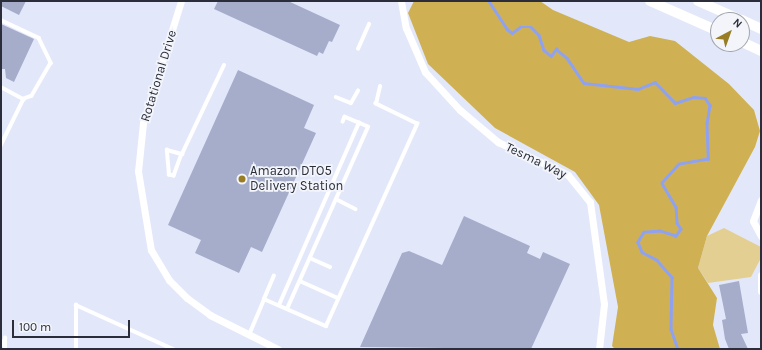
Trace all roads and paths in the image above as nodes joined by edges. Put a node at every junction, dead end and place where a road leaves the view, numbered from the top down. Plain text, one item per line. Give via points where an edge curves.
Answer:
1 (181, 1) edge
2 (401, 1) edge
3 (650, 1) edge
4 (698, 1) edge
5 (723, 12) edge
6 (1, 20) edge
7 (369, 24) dead end
8 (750, 24) edge
9 (710, 27) edge
10 (761, 29) edge
11 (750, 46) edge
12 (358, 49) dead end
13 (761, 51) edge
14 (224, 65) dead end
15 (380, 86) dead end
16 (1, 87) edge
17 (358, 90) dead end
18 (336, 97) dead end
19 (24, 99) junction
20 (343, 122) dead end
21 (359, 123) junction
22 (1, 146) edge
23 (182, 154) junction
24 (336, 199) junction
25 (761, 200) edge
26 (356, 209) dead end
27 (761, 236) edge
28 (310, 258) junction
29 (330, 267) dead end
30 (274, 276) dead end
31 (761, 276) edge
32 (300, 281) junction
33 (761, 291) edge
34 (264, 298) junction
35 (338, 298) junction
36 (278, 305) junction
37 (287, 309) junction
38 (250, 335) junction
39 (1, 346) edge
40 (4, 349) edge
41 (76, 349) edge
42 (173, 349) edge
43 (278, 349) edge
44 (599, 349) edge

1 - 38 street, Rotational Drive via 144,123 138,171 142,209 151,250 169,280 187,298 210,315
2 - 44 street, Tesma Way via 406,28 425,72 460,110 498,142 568,175 590,202 604,304
3 - 9 main road
4 - 5 main road
6 - 19 lane via 39,38 51,63 32,96
7 - 12 lane
8 - 10 main road
11 - 13 main road
14 - 23 lane
15 - 35 lane via 376,104 417,124
16 - 19 lane
17 - 18 lane via 351,103
19 - 22 lane
20 - 21 lane via 345,117
21 - 24 lane via 368,127
21 - 36 lane
23 - 23 lane via 172,176 167,173 167,150
24 - 26 lane
24 - 28 lane
25 - 27 street via 752,221
28 - 29 lane
28 - 32 lane
30 - 34 lane
31 - 33 street
32 - 35 lane
32 - 37 lane
34 - 36 lane
34 - 38 lane
35 - 37 lane via 326,326
36 - 37 lane
38 - 43 street, Rotational Drive
39 - 40 lane via 5,338
41 - 42 lane via 76,305

